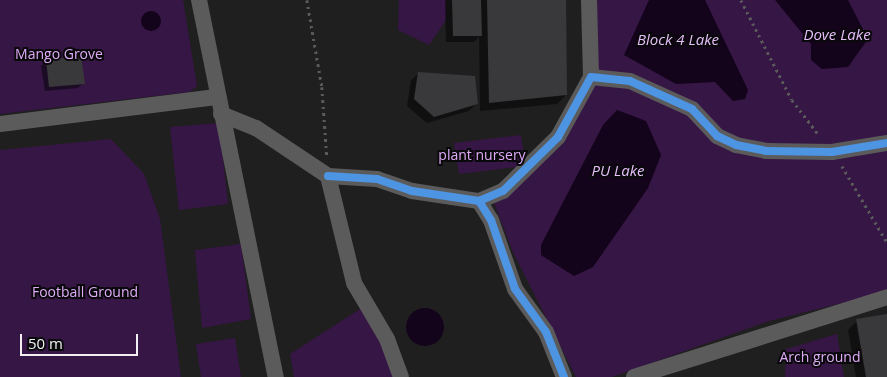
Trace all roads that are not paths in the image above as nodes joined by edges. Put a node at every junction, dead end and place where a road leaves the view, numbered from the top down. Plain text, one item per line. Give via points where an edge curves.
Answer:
1 (199, 0) edge
2 (589, 0) edge
3 (591, 77) junction
4 (218, 97) junction
5 (220, 114) junction
6 (0, 124) edge
7 (887, 143) edge
8 (328, 176) junction
9 (479, 201) junction
10 (887, 297) edge
11 (276, 377) edge
12 (401, 377) edge
13 (564, 377) edge
14 (634, 377) edge

1 - 4 street
2 - 3 street
3 - 7 street via 612,77 651,90 701,115 717,136 736,145 766,151 832,152
3 - 9 street via 558,137 504,191
4 - 5 street
4 - 6 street
5 - 8 street via 256,128
5 - 11 street
8 - 9 street via 377,179 412,191
8 - 12 street via 354,283 387,339
9 - 13 street via 491,220 515,289 546,332
10 - 14 street

